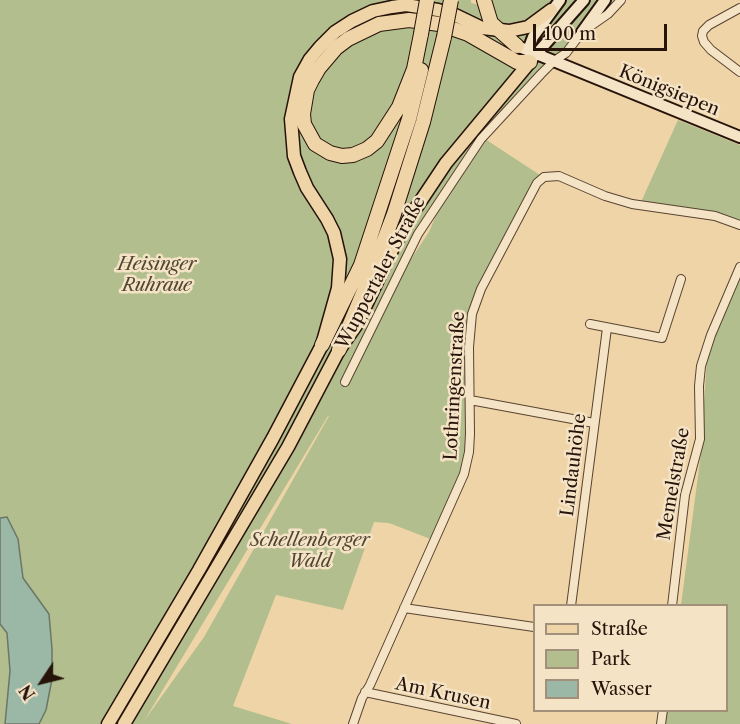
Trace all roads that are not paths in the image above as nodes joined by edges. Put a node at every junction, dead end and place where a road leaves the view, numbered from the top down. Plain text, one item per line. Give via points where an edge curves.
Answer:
1 (427, 0) edge
2 (436, 0) edge
3 (451, 0) edge
4 (484, 0) edge
5 (584, 0) edge
6 (605, 0) edge
7 (621, 0) edge
8 (556, 5) edge
9 (740, 8) edge
10 (482, 28) junction
11 (498, 30) junction
12 (582, 32) junction
13 (431, 35) junction
14 (517, 46) junction
15 (532, 56) junction
16 (554, 61) junction
17 (740, 72) edge
18 (740, 137) edge
19 (740, 225) edge
20 (740, 267) edge
21 (681, 279) dead end
22 (590, 324) dead end
23 (607, 328) junction
24 (322, 345) junction
25 (339, 350) junction
26 (345, 382) dead end
27 (470, 400) junction
28 (594, 423) junction
29 (571, 604) edge
30 (672, 604) edge
31 (404, 608) junction
32 (533, 627) edge
33 (365, 692) junction
34 (108, 724) edge
35 (124, 724) edge
36 (353, 724) edge
37 (515, 724) edge

1 - 13 highway, bridge
2 - 13 highway
3 - 13 highway, bridge
4 - 11 highway via 489,18
5 - 15 main road
6 - 12 main road
7 - 12 street, Wuppertaler Straße
8 - 11 main road via 520,30
8 - 15 main road via 533,37
9 - 17 street via 709,25 702,36 711,50
10 - 11 main road
10 - 14 main road, Wuppertaler Straße
10 - 24 main road, Wuppertaler Straße via 455,15 418,6 374,11 335,32 300,77 291,119 294,156 307,188 334,233 340,259 338,288
11 - 14 highway
12 - 16 street, Wuppertaler Straße via 566,53
13 - 15 highway via 399,107 377,141 367,149 342,156 315,144 303,114 312,80 336,48 379,24 410,20 440,24 468,34 517,62
13 - 24 highway via 410,119 361,265
13 - 25 highway via 423,122 394,214
14 - 15 main road, Königsiepen
15 - 16 main road, Königsiepen
15 - 25 main road, Wuppertaler Straße via 431,185 393,248 357,324
16 - 18 main road, Königsiepen
16 - 26 street, Wuppertaler Straße via 481,139 441,198 418,234
19 - 27 street, Lothringenstraße via 714,216 632,204 564,178 544,177 476,301 470,328
20 - 30 street, Memelstraße via 701,366 700,439 685,495
21 - 23 street via 662,338
22 - 23 street
23 - 28 street, Lindauhöhe
24 - 34 main road, Wuppertaler Straße via 199,570
25 - 35 main road, Wuppertaler Straße via 288,447
27 - 28 street
27 - 31 street, Lothringenstraße via 469,452 464,474
28 - 29 street, Lindauhöhe
31 - 32 street
31 - 33 street, Lothringenstraße
33 - 36 street, Lothringenstraße
33 - 37 street, Am Krusen

